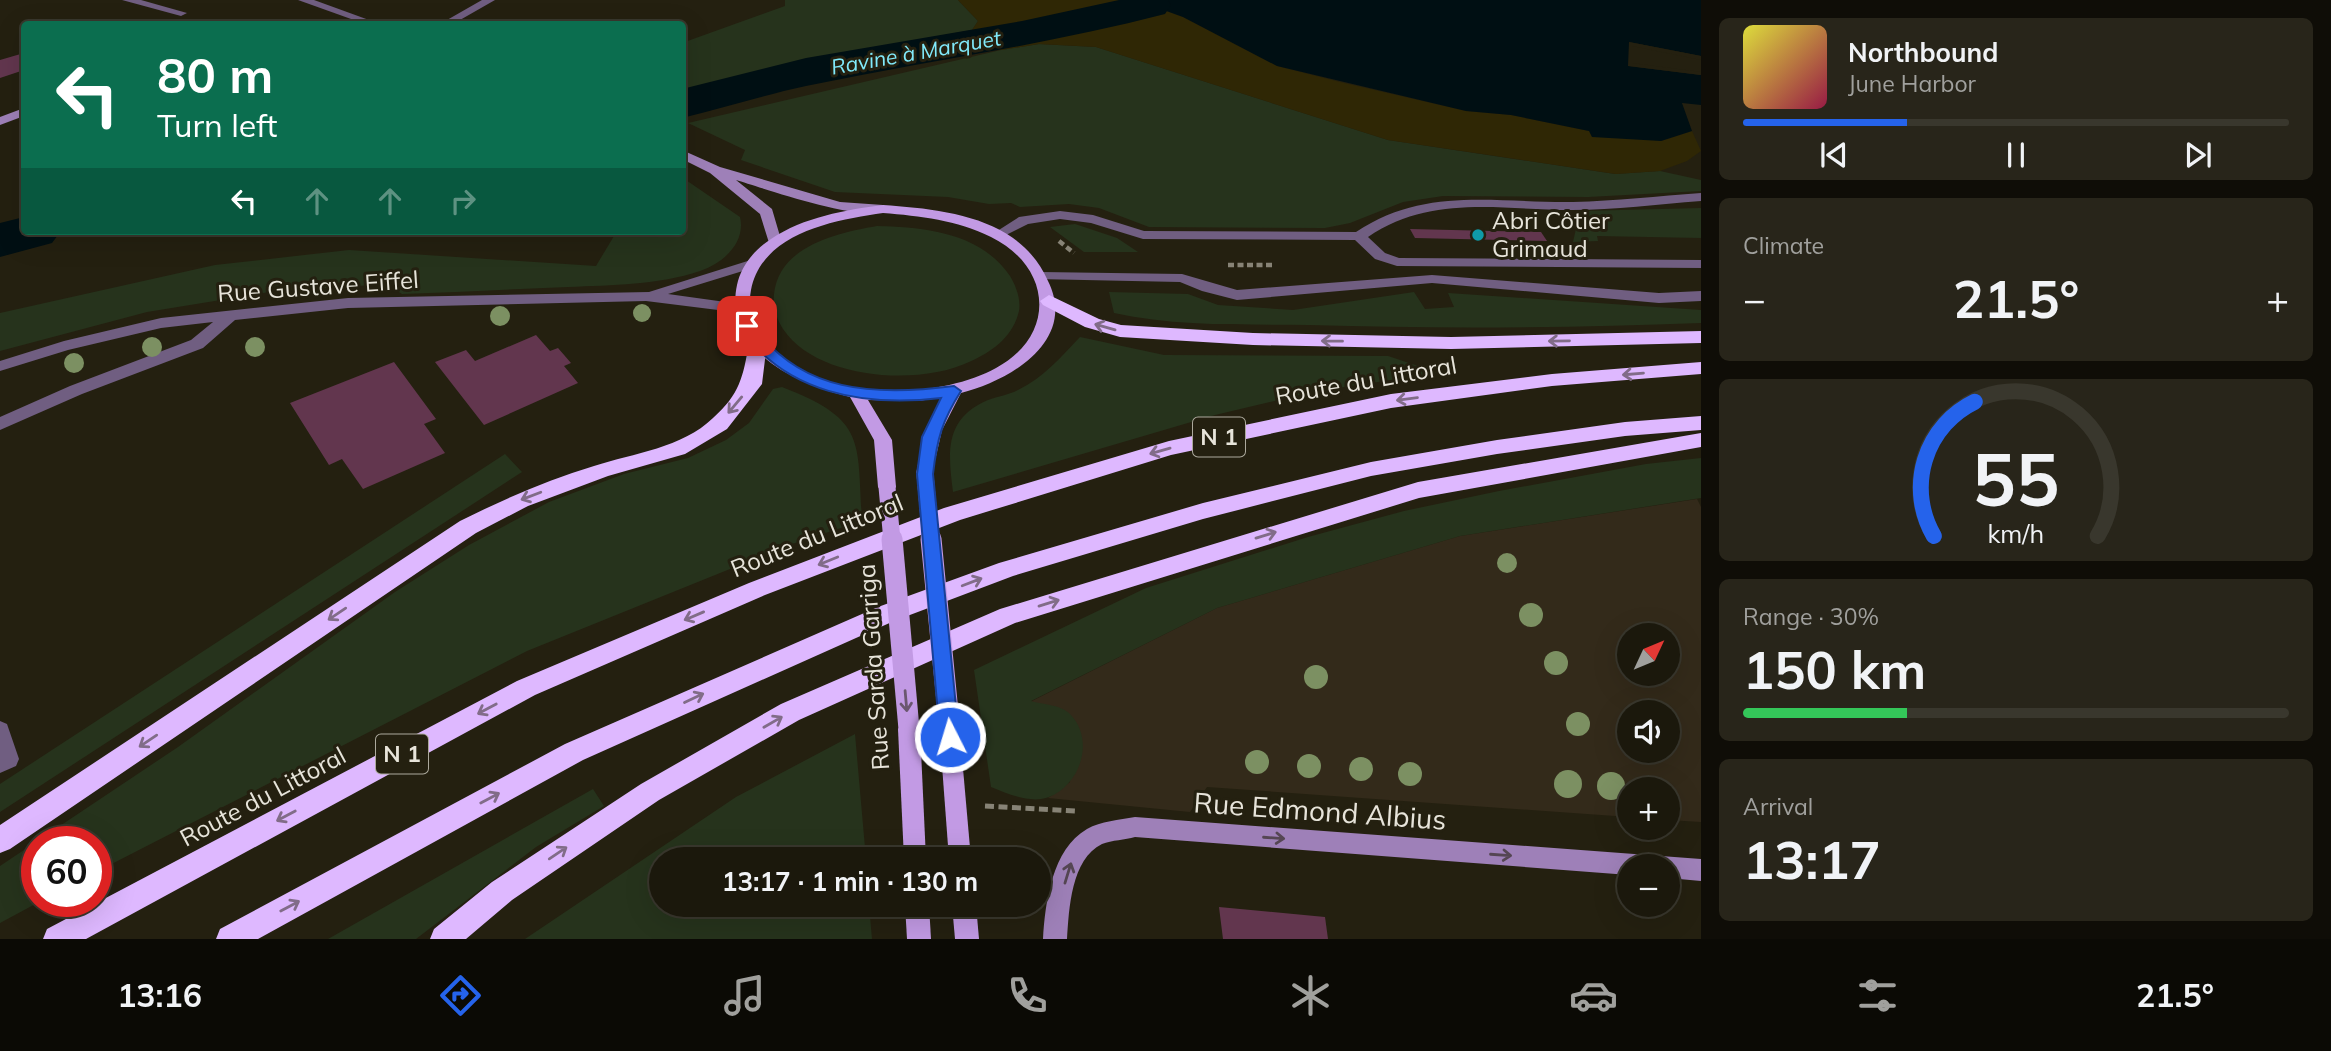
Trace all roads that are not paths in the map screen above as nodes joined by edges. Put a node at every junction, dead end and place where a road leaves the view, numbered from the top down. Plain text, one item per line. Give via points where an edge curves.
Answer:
1 (127, 0) edge
2 (303, 0) edge
3 (490, 0) edge
4 (181, 13) dead end
5 (365, 21) edge
6 (452, 21) edge
7 (21, 113) edge
8 (0, 121) edge
9 (686, 156) edge
10 (715, 170) junction
11 (1701, 197) edge
12 (883, 209) junction
13 (998, 236) junction
14 (1359, 236) junction
15 (775, 243) junction
16 (754, 263) junction
17 (1701, 264) edge
18 (1041, 276) junction
19 (646, 296) junction
20 (1701, 296) edge
21 (1049, 301) junction
22 (742, 308) junction
23 (229, 317) junction
24 (1701, 337) edge
25 (758, 343) junction
26 (0, 366) edge
27 (1701, 368) edge
28 (954, 391) junction
29 (856, 393) junction
30 (1701, 423) edge
31 (0, 424) edge
32 (1701, 440) edge
33 (0, 730) edge
34 (0, 764) edge
35 (0, 840) edge
36 (914, 847) edge
37 (959, 847) edge
38 (1617, 863) edge
39 (1680, 868) edge
40 (1701, 870) edge
41 (918, 917) edge
42 (965, 917) edge
43 (57, 939) edge
44 (230, 939) edge
45 (444, 939) edge
46 (919, 939) edge
47 (967, 939) edge
48 (1055, 939) edge

1 - 4 lane
2 - 5 lane
3 - 6 lane
7 - 8 main road
9 - 10 main road
10 - 12 main road via 838,206
10 - 15 main road via 767,212
11 - 14 lane via 1575,206 1453,204 1411,209 1374,223
12 - 13 main road via 963,220
12 - 15 main road via 823,219
13 - 14 lane via 1024,220 1060,215 1093,219 1143,235
13 - 18 main road via 1023,254
14 - 17 lane via 1380,256 1397,262
15 - 16 main road
16 - 19 lane, Rue Gustave Eiffel
16 - 22 main road via 742,292
18 - 20 lane via 1182,278 1237,295 1432,279 1659,298
18 - 21 main road
19 - 22 lane, Rue Gustave Eiffel
19 - 23 lane, Rue Gustave Eiffel via 348,303
24 -> 21 highway via 1451,343 1252,340 1120,331 1092,323
21 - 28 main road via 1046,323 1035,345 1015,364
22 - 25 main road
23 - 26 lane, Rue Gustave Eiffel via 162,323
23 - 31 lane via 197,344
25 - 29 main road via 790,369
25 -> 35 highway via 752,384 720,424 678,449 520,500 468,527
27 -> 43 highway, Route du Littoral / N 1 via 1552,380 1391,401 1169,448 952,514 757,589 526,688
28 - 29 main road via 905,397
28 - 37 main road, bridge via 929,437 925,474
29 -> 36 main road, Rue Sarda Garriga, bridge via 883,440 909,729
44 -> 30 highway via 574,752 886,614 1007,569 1203,511 1371,469 1523,443
45 -> 32 highway via 502,891 650,792 790,712 1008,615 1418,489
33 - 34 lane via 8,759
48 -> 38 main road, Rue Edmond Albius via 1056,909 1072,859 1095,836 1135,827
39 - 40 main road
41 - 46 main road
42 - 47 main road

